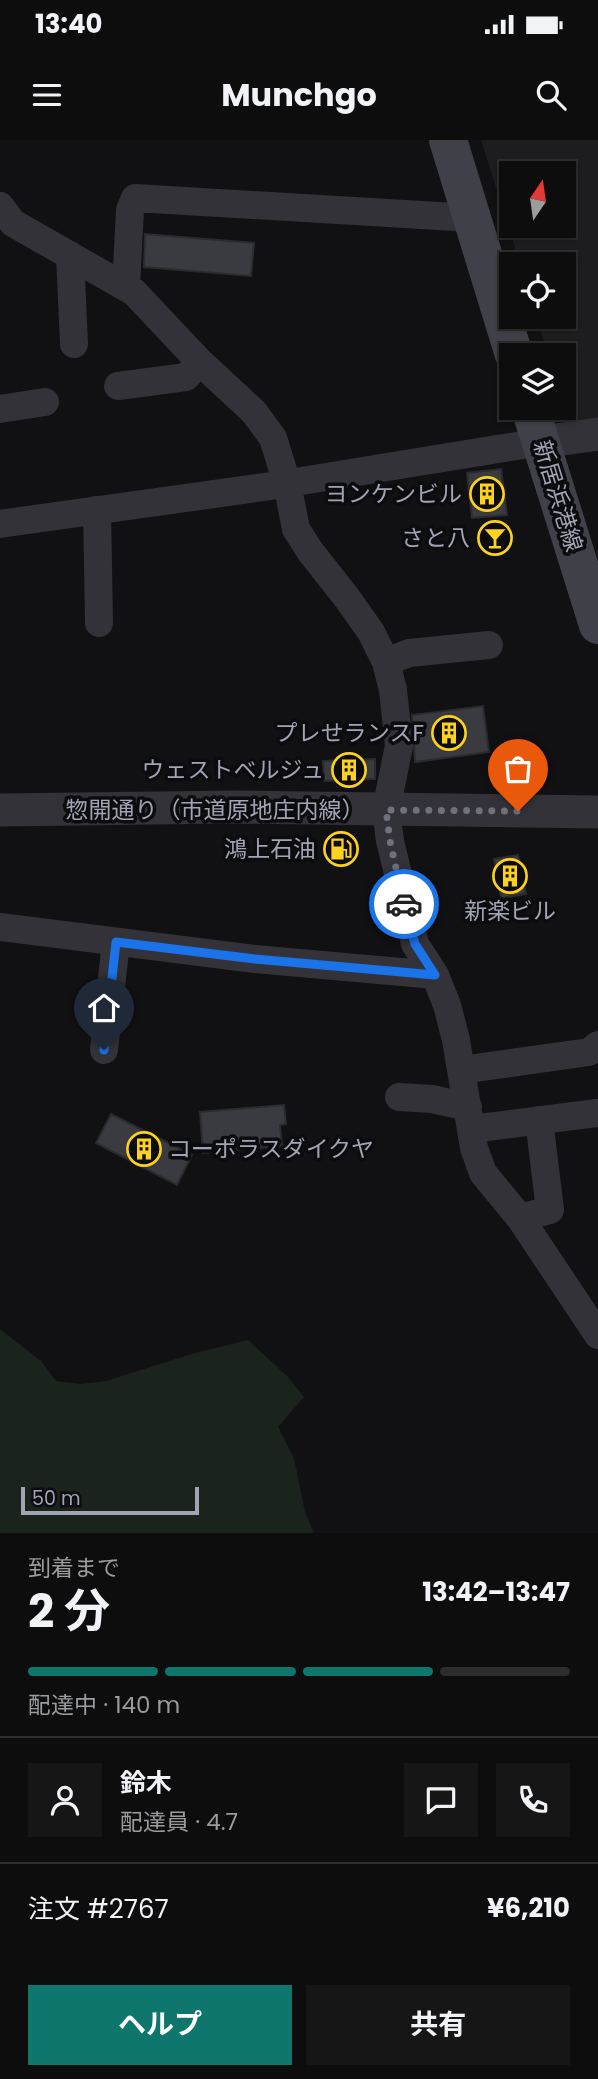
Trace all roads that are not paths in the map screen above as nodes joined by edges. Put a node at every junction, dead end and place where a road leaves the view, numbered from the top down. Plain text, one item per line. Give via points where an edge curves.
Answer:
1 (448, 140) edge
2 (472, 218) junction
3 (4, 222) edge
4 (70, 255) junction
5 (126, 288) junction
6 (510, 343) edge
7 (74, 344) dead end
8 (200, 362) junction
9 (118, 386) dead end
10 (45, 402) dead end
11 (0, 409) edge
12 (536, 425) edge
13 (598, 434) edge
14 (287, 483) junction
15 (97, 510) junction
16 (0, 524) edge
17 (597, 619) edge
18 (99, 622) dead end
19 (489, 645) dead end
20 (386, 662) junction
21 (0, 810) edge
22 (386, 810) junction
23 (598, 812) edge
24 (0, 928) edge
25 (116, 942) junction
26 (435, 975) junction
27 (598, 1045) edge
28 (104, 1050) dead end
29 (461, 1070) junction
30 (399, 1097) dead end
31 (597, 1113) edge
32 (470, 1118) junction
33 (539, 1120) junction
34 (520, 1218) junction
35 (598, 1335) edge

1 - 2 main road
2 - 5 street via 135,198 130,210
2 - 6 main road
3 - 4 street
4 - 5 street
4 - 7 street
5 - 8 street
8 - 9 street via 186,377
8 - 14 street via 254,412 273,438
10 - 11 street
12 - 13 street
12 - 14 street
12 - 17 main road, 新居浜港線
14 - 15 street
14 - 20 street via 296,529 371,632
15 - 16 street
15 - 18 street
19 - 20 street via 409,653
20 - 22 street via 399,746
21 - 22 street, 惣開通り（市道原地庄内線）
22 - 23 street, 惣開通り（市道原地庄内線）
22 - 26 street via 415,944
24 - 25 street
25 - 26 street
25 - 28 street
26 - 29 street via 447,1005
27 - 29 street via 589,1052
29 - 32 street
30 - 32 street via 432,1099
31 - 33 street
32 - 33 street
32 - 34 street via 483,1173
33 - 34 street via 550,1210
34 - 35 street

